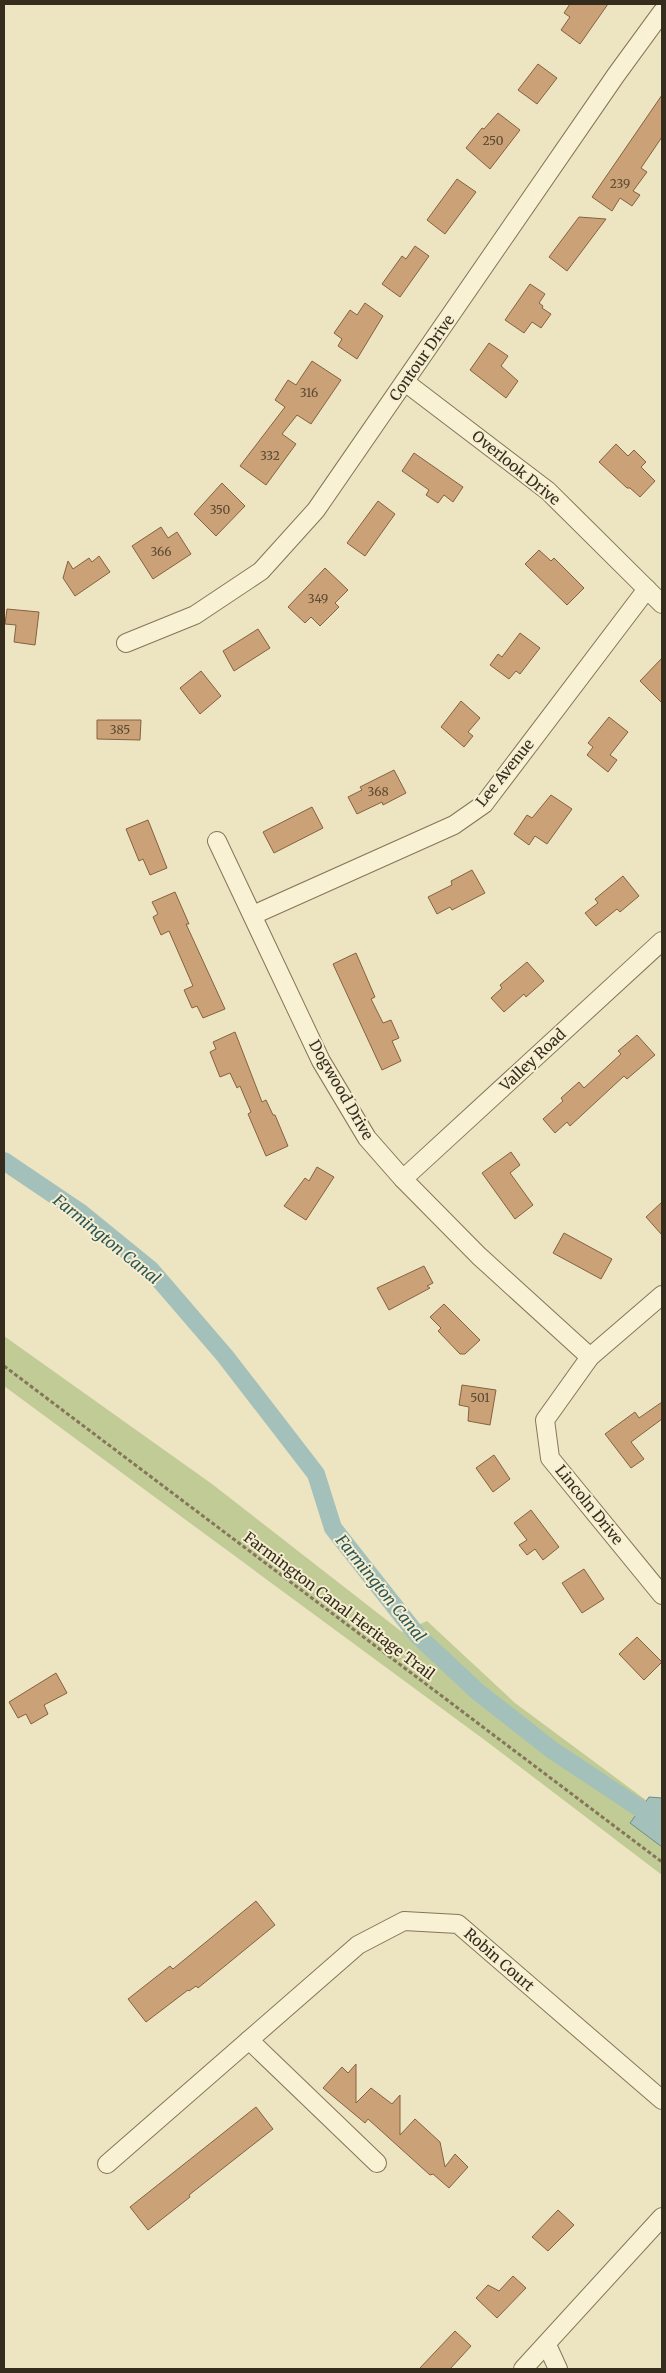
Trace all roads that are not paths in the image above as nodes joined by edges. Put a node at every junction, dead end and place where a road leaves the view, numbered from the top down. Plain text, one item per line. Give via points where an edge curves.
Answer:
1 (662, 12) edge
2 (405, 382) junction
3 (647, 589) junction
4 (662, 604) edge
5 (126, 643) dead end
6 (217, 841) dead end
7 (253, 915) junction
8 (662, 941) edge
9 (403, 1179) junction
10 (662, 1295) edge
11 (590, 1357) junction
12 (662, 1595) edge
13 (249, 2040) junction
14 (662, 2100) edge
15 (377, 2163) dead end
16 (107, 2164) dead end
17 (662, 2217) edge
18 (547, 2345) junction
19 (523, 2369) edge
20 (558, 2369) edge

1 - 2 street, Contour Drive
2 - 3 street, Overlook Drive via 548,492
2 - 5 street, Contour Drive via 316,510 261,571 195,615
3 - 4 street, Overlook Drive
3 - 7 street, Lee Avenue via 484,804 454,825
6 - 7 street, Dogwood Drive
7 - 9 street, Dogwood Drive via 321,1061 367,1138
8 - 9 street, Valley Road
9 - 11 street, Dogwood Drive via 478,1256
10 - 11 street, Lincoln Drive
11 - 12 street, Lincoln Drive via 545,1420 550,1458
13 - 14 street, Robin Court via 358,1945 404,1921 458,1924
13 - 15 street
13 - 16 street, Robin Court
17 - 18 street
18 - 19 street
18 - 20 street

